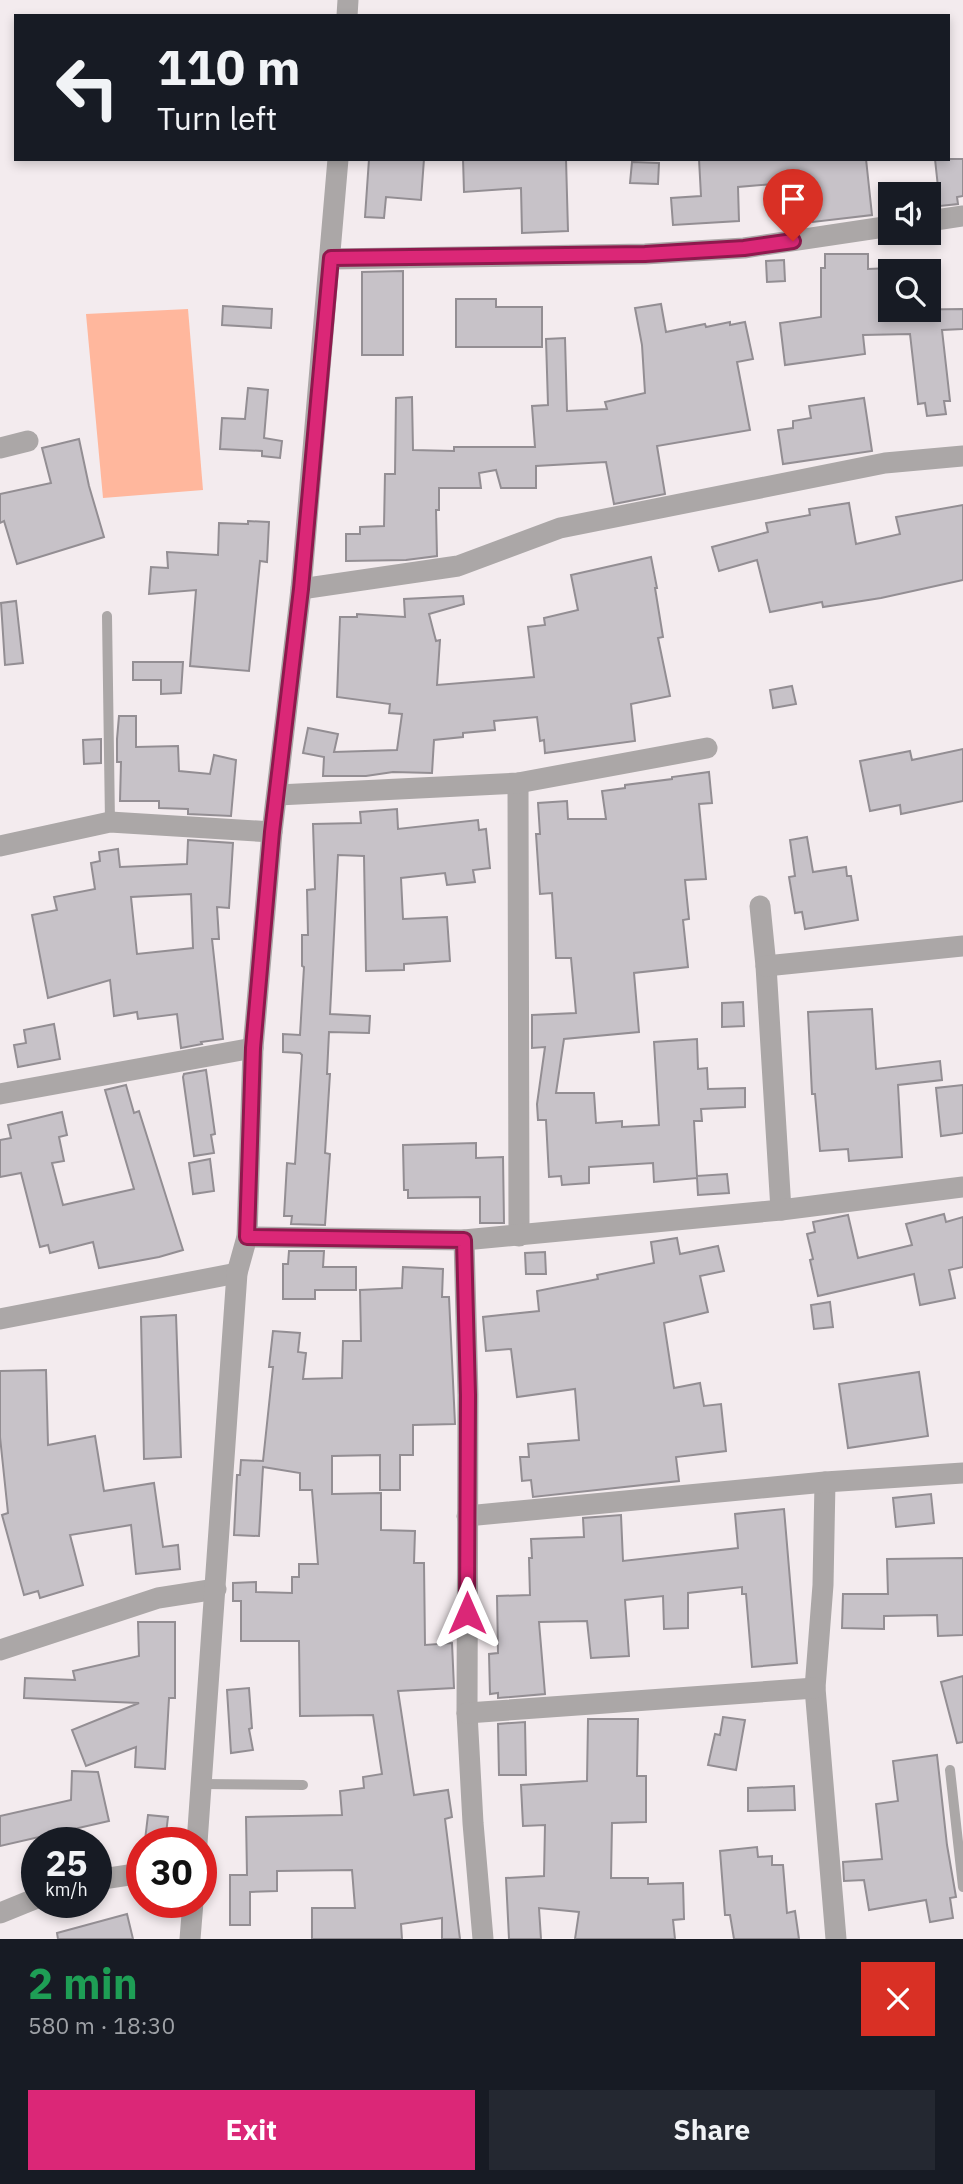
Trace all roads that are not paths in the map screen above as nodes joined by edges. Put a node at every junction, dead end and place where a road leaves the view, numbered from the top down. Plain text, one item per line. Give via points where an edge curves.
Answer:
1 (338, 161) edge
2 (963, 216) edge
3 (941, 219) edge
4 (878, 228) edge
5 (331, 258) junction
6 (28, 441) dead end
7 (0, 448) edge
8 (963, 456) edge
9 (301, 589) junction
10 (107, 616) dead end
11 (707, 748) dead end
12 (519, 783) junction
13 (278, 795) junction
14 (110, 822) junction
15 (272, 832) junction
16 (0, 846) edge
17 (760, 905) dead end
18 (963, 946) edge
19 (766, 965) junction
20 (253, 1048) junction
21 (0, 1094) edge
22 (963, 1187) edge
23 (781, 1210) junction
24 (519, 1236) junction
25 (247, 1237) junction
26 (464, 1240) junction
27 (237, 1273) junction
28 (0, 1319) edge
29 (963, 1473) edge
30 (825, 1482) junction
31 (467, 1516) junction
32 (216, 1590) junction
33 (0, 1650) edge
34 (815, 1688) junction
35 (467, 1713) junction
36 (950, 1770) dead end
37 (201, 1784) junction
38 (303, 1785) dead end
39 (198, 1827) edge
40 (963, 1887) edge
41 (21, 1904) edge
42 (0, 1913) edge
43 (192, 1918) edge
44 (190, 1939) edge
45 (484, 1939) edge
46 (835, 1939) edge

1 - 5 street
2 - 3 street
4 - 5 street via 744,248 657,253
5 - 9 street
6 - 7 street
8 - 9 street via 885,463 560,528 458,566
9 - 13 street
10 - 14 lane
11 - 12 street
12 - 13 street
12 - 24 street
13 - 15 street
14 - 15 street
14 - 16 street
15 - 20 street
17 - 19 street
18 - 19 street
19 - 23 street
20 - 21 street
20 - 25 street
22 - 23 street
23 - 24 street
24 - 26 street
25 - 26 street
25 - 27 street
26 - 31 street
27 - 28 street
27 - 32 street
29 - 30 street
30 - 31 street
30 - 34 street
31 - 35 street
32 - 33 street via 158,1598
32 - 37 street
34 - 35 street
34 - 46 street
35 - 45 street
36 - 40 lane
37 - 38 lane
37 - 39 street
41 - 42 street
43 - 44 street

